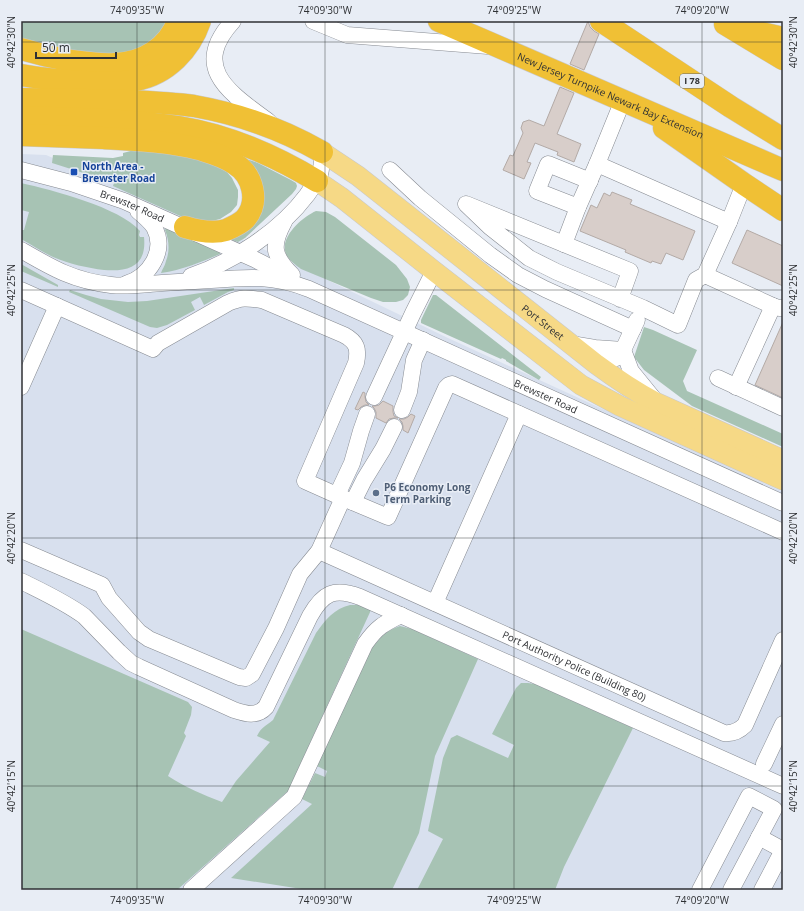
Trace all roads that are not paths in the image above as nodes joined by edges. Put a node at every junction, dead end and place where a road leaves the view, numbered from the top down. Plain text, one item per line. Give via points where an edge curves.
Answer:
1 (178, 21) edge
2 (200, 21) edge
3 (233, 21) edge
4 (313, 21) edge
5 (439, 21) edge
6 (601, 21) edge
7 (722, 22) edge
8 (783, 29) edge
9 (783, 38) edge
10 (500, 47) junction
11 (21, 49) edge
12 (783, 59) edge
13 (21, 62) edge
14 (21, 75) edge
15 (120, 82) junction
16 (21, 92) edge
17 (21, 99) edge
18 (84, 100) junction
19 (623, 100) junction
20 (21, 117) edge
21 (281, 131) junction
22 (21, 136) edge
23 (783, 139) edge
24 (322, 152) junction
25 (597, 164) junction
26 (21, 170) edge
27 (390, 170) dead end
28 (783, 170) edge
29 (317, 181) junction
30 (590, 181) junction
31 (744, 184) junction
32 (783, 192) edge
33 (124, 201) junction
34 (578, 207) junction
35 (783, 210) edge
36 (285, 220) junction
37 (729, 222) junction
38 (184, 228) junction
39 (564, 244) junction
40 (21, 250) edge
41 (240, 253) junction
42 (434, 271) junction
43 (705, 275) junction
44 (161, 283) junction
45 (122, 286) junction
46 (309, 288) junction
47 (21, 290) edge
48 (620, 299) junction
49 (57, 306) junction
50 (778, 307) edge
51 (643, 308) junction
52 (535, 315) junction
53 (500, 323) junction
54 (633, 329) junction
55 (405, 332) junction
56 (423, 340) junction
57 (571, 344) junction
58 (623, 350) junction
59 (596, 364) junction
60 (718, 378) dead end
61 (21, 387) edge
62 (736, 387) junction
63 (374, 397) dead end
64 (657, 403) junction
65 (783, 408) edge
66 (402, 410) dead end
67 (367, 414) dead end
68 (519, 414) junction
69 (394, 427) dead end
70 (783, 460) edge
71 (783, 480) edge
72 (344, 499) junction
73 (783, 503) edge
74 (783, 532) edge
75 (21, 550) edge
76 (318, 551) junction
77 (21, 581) edge
78 (435, 603) junction
79 (402, 616) junction
80 (783, 640) edge
81 (783, 724) edge
82 (764, 764) dead end
83 (783, 786) edge
84 (759, 837) junction
85 (783, 850) edge
86 (190, 890) edge
87 (700, 890) edge
88 (731, 890) edge
89 (762, 890) edge

1 - 11 highway via 159,48 146,57 124,64 78,62
2 - 15 highway via 189,44 173,62 146,78
3 - 21 street via 216,47 214,56 217,73 235,95
4 - 10 street via 347,35
5 - 10 highway, New Jersey Turnpike Newark Bay Extension
6 - 23 highway, I 78
7 - 8 highway
7 - 9 highway
7 - 12 highway
10 - 19 highway, New Jersey Turnpike Newark Bay Extension
13 - 15 highway via 96,80
14 - 15 highway via 71,81
16 - 18 highway
17 - 18 highway
18 - 21 highway via 193,106 238,116
19 - 25 street
19 - 28 highway, New Jersey Turnpike Newark Bay Extension
19 - 31 highway
19 - 32 highway
20 - 29 highway via 133,122 194,130 268,154
21 - 24 highway
22 - 38 highway via 168,143 216,154 241,168 251,183 253,195 251,207 244,220 233,227 213,232
24 - 29 street, Brewster Road via 322,166
24 - 52 main road, Port Street via 358,176
25 - 30 street
25 - 37 street
26 - 33 street, Brewster Road
27 - 54 street via 420,198 518,276
29 - 36 street, Brewster Road
29 - 42 main road
30 - 34 street
30 - 34 street via 548,164 537,191
31 - 35 highway
31 - 37 street
33 - 38 street, Brewster Road
33 - 45 street via 145,216 153,226 158,244 156,256 149,269 138,279
34 - 39 street
36 - 41 street, Brewster Road
36 - 46 street via 276,243 277,256 286,269
37 - 43 street
38 - 41 street, Brewster Road
39 - 48 street via 630,271
39 - 48 street via 466,204 490,228 529,258
40 - 45 street, Brewster Road via 65,274 93,282
41 - 44 street, Brewster Road via 201,273
41 - 46 street, Brewster Road
42 - 52 main road via 441,266 454,269 504,308
42 - 53 main road
42 - 55 street
43 - 50 street
43 - 51 street via 696,280 678,325
44 - 45 street, Brewster Road
44 - 46 street, Brewster Road via 254,277 276,279
46 - 55 street, Brewster Road
47 - 49 street
48 - 51 street
49 - 61 street
49 - 72 street via 153,349 158,343 228,303 249,298 262,300 351,338 358,350 356,363 305,481
50 - 62 street
51 - 54 street
52 - 57 main road, Port Street
53 - 59 main road via 522,328 573,360
53 - 71 main road via 594,393
54 - 58 street
55 - 56 street, Brewster Road
55 - 63 street
56 - 66 street via 414,360 409,392
56 - 73 street, Brewster Road
57 - 58 street
57 - 59 main road, Port Street
58 - 59 street via 616,358
58 - 64 street via 631,372
59 - 64 main road, Port Street via 637,393
60 - 62 street
62 - 65 street
64 - 70 main road, Port Street
67 - 72 street
68 - 72 street via 449,385 388,517
68 - 74 street
68 - 78 street
69 - 72 street via 364,480
72 - 76 street
75 - 76 street via 102,585 108,598 149,639 246,678 252,674 276,628 300,574
76 - 78 street, Port Authority Police (Building 80)
77 - 79 street via 78,611 124,657 138,667 245,714 259,712 266,707 314,610 328,594 342,591 354,594
78 - 80 street, Port Authority Police (Building 80) via 719,732 728,733 737,731 744,725
79 - 83 street
79 - 86 street via 377,628 365,644 294,797
81 - 82 street
84 - 85 street
84 - 87 street via 774,809 749,796
84 - 88 street
85 - 89 street

